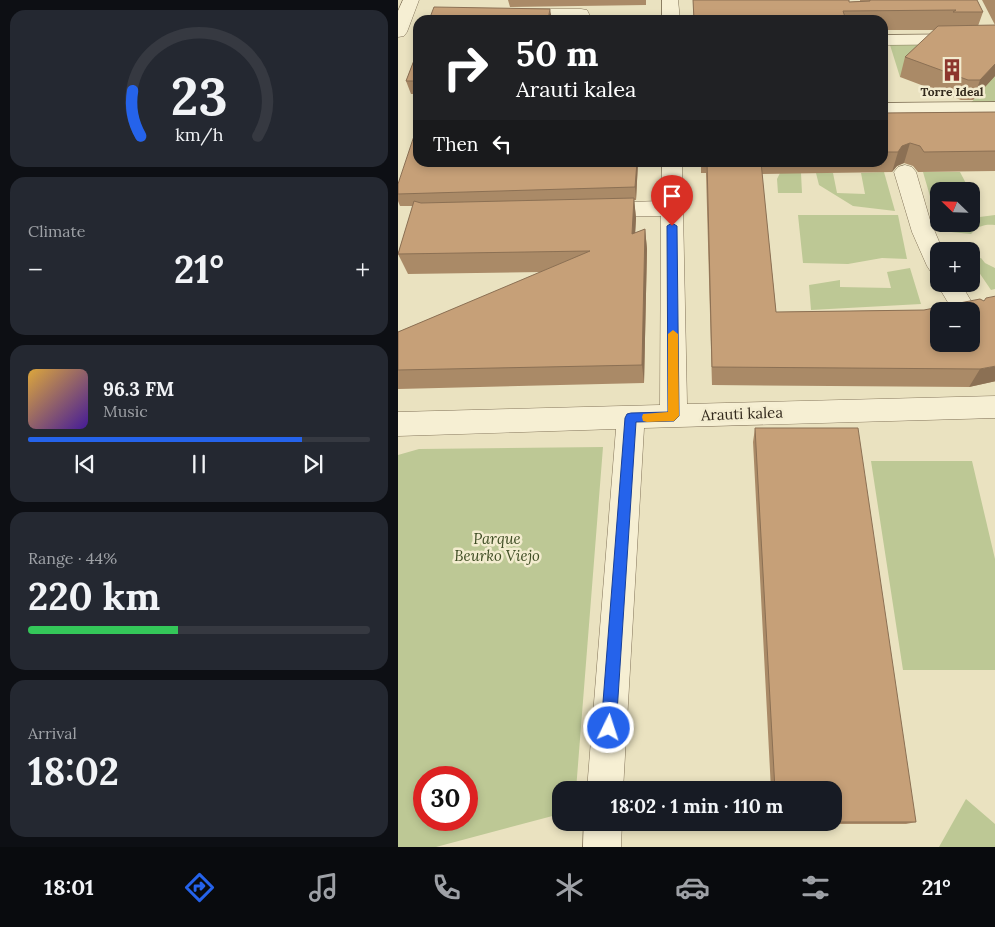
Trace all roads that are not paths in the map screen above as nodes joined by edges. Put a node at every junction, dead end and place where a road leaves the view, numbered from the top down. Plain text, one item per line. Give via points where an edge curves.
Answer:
1 (411, 0) edge
2 (670, 0) edge
3 (501, 14) edge
4 (581, 15) edge
5 (671, 15) edge
6 (398, 32) edge
7 (989, 33) edge
8 (888, 40) edge
9 (888, 108) edge
10 (996, 108) edge
11 (672, 167) edge
12 (905, 172) edge
13 (672, 208) junction
14 (575, 210) edge
15 (930, 248) edge
16 (996, 408) edge
17 (674, 416) junction
18 (631, 418) junction
19 (398, 424) edge
20 (606, 781) edge
21 (603, 831) edge
22 (602, 847) edge

1 - 6 street
2 - 5 street
3 - 4 street
7 - 8 street
9 - 10 street
11 - 13 street
12 - 15 street
13 - 14 street
13 - 17 street
16 - 17 street, Arauti kalea
17 - 18 street, Arauti kalea
18 - 19 street, Arauti kalea
18 - 20 street
21 - 22 street

